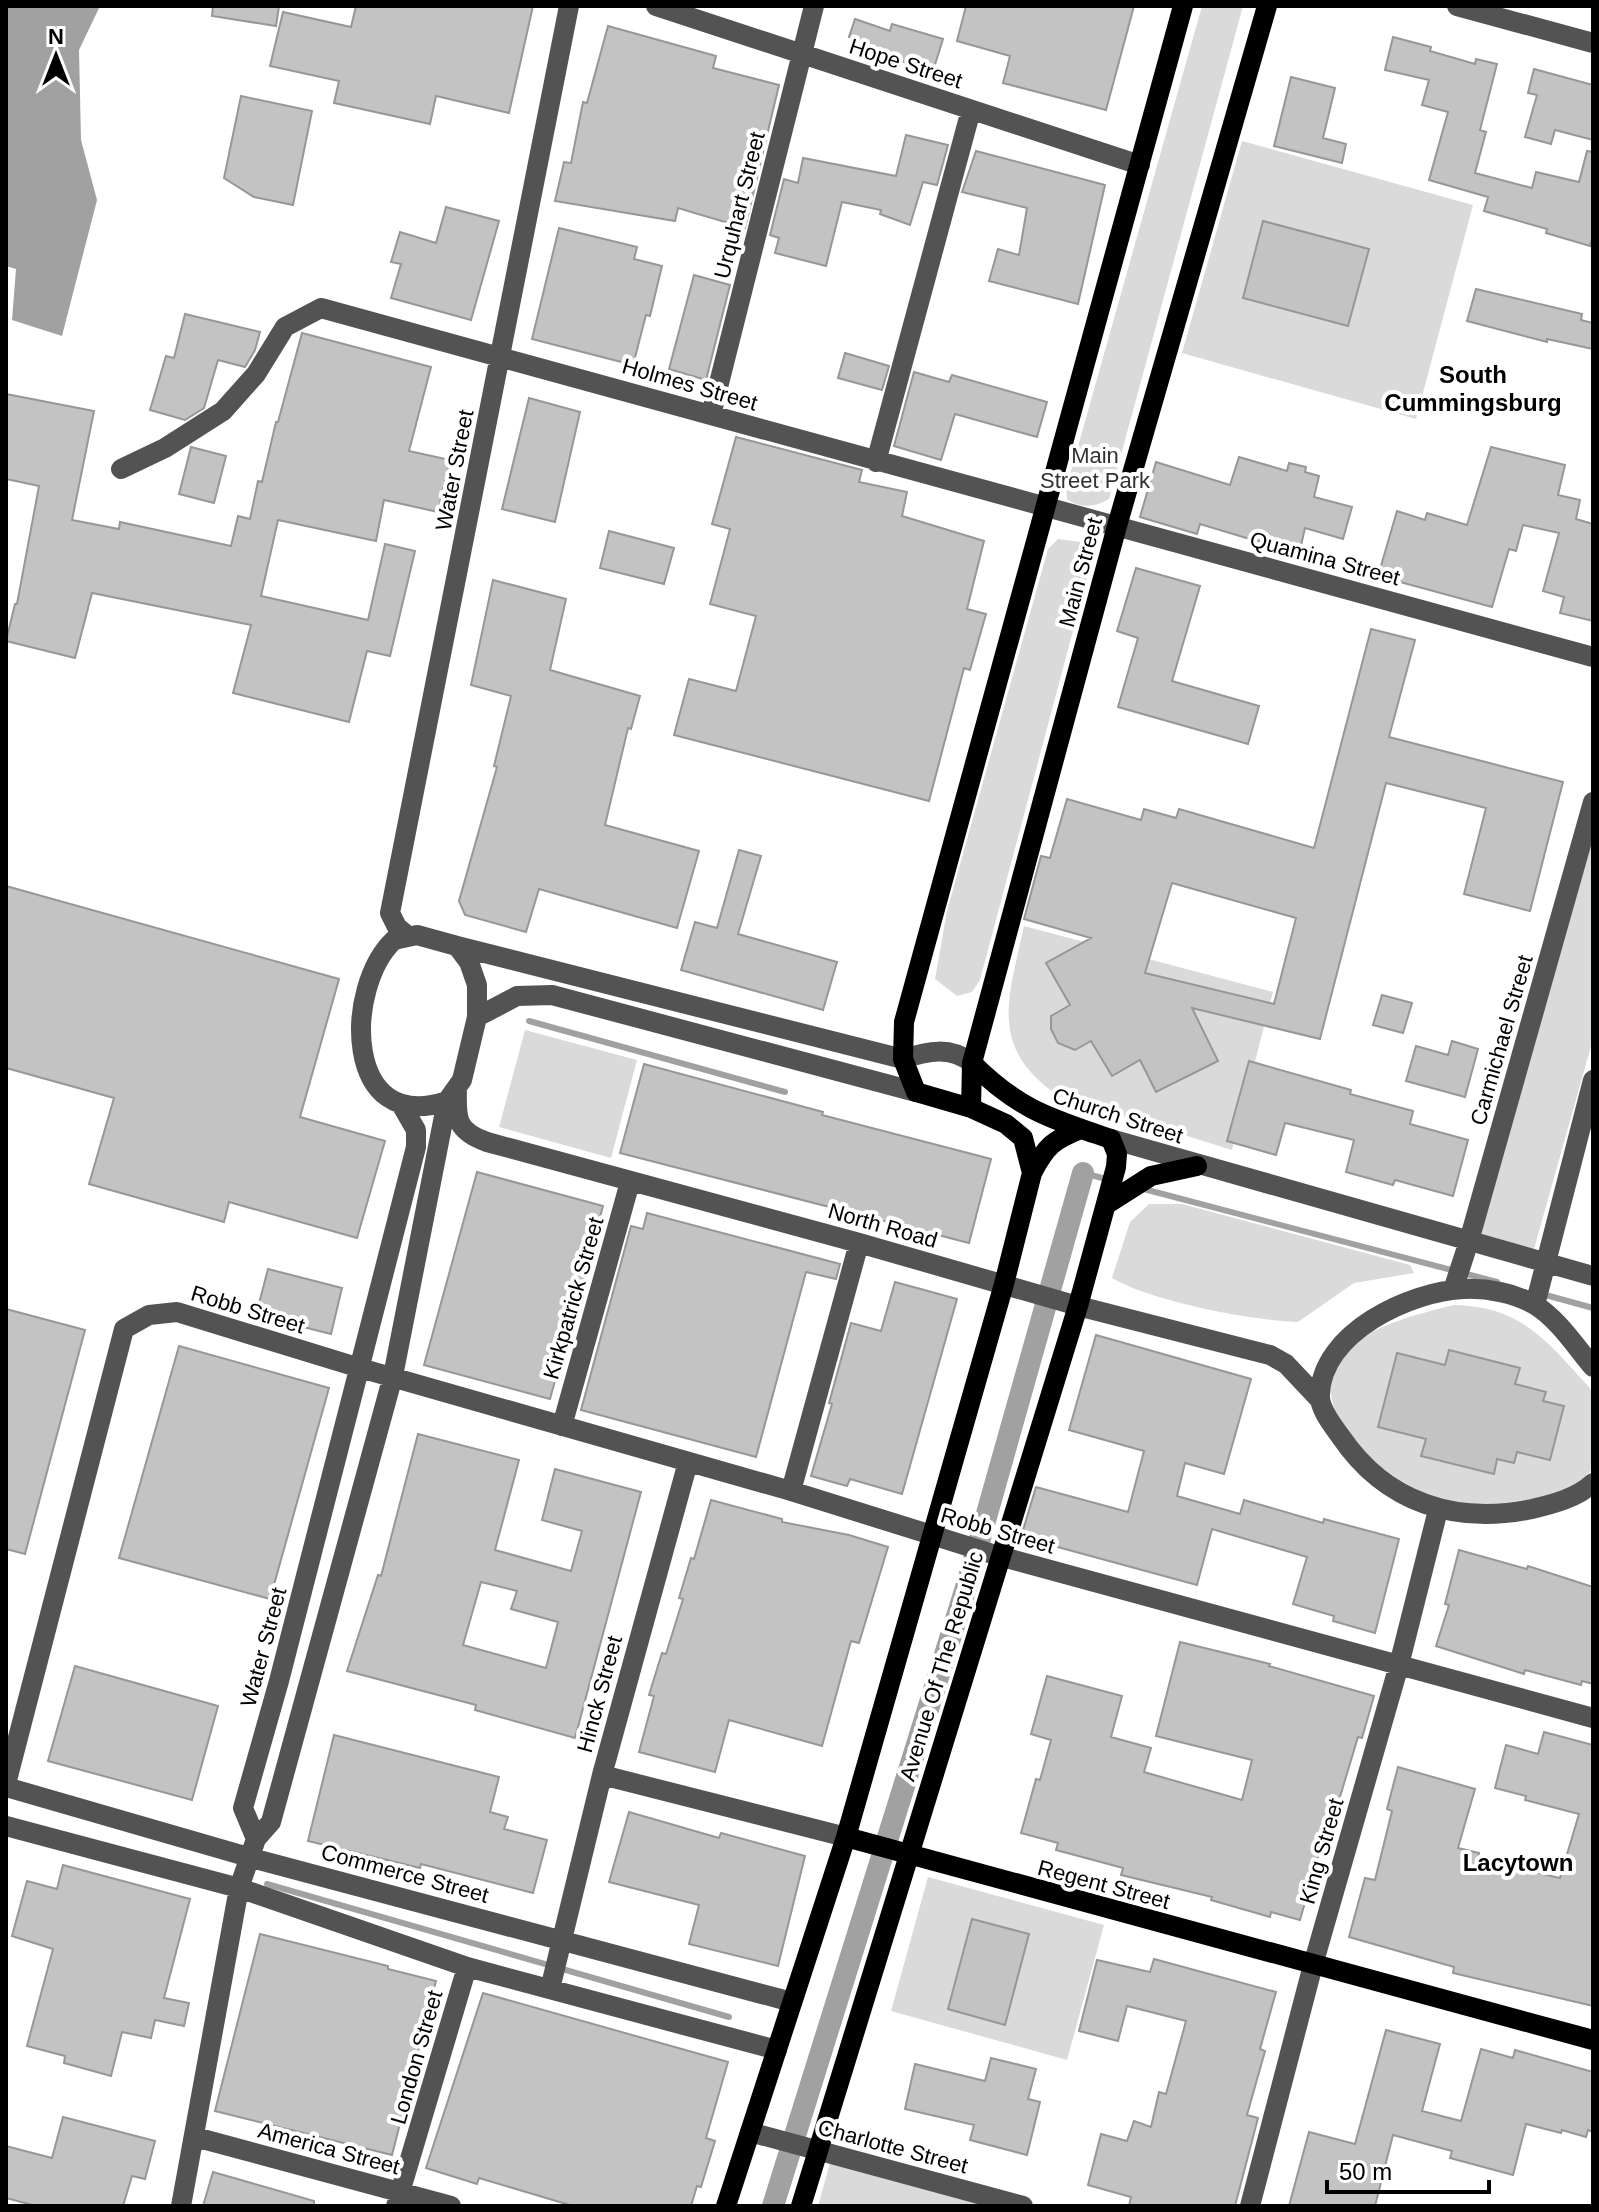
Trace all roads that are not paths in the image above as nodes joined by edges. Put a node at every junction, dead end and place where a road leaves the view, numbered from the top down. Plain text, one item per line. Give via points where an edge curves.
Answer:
1 (569, 6) edge
2 (656, 6) edge
3 (814, 6) edge
4 (1183, 6) edge
5 (1267, 6) edge
6 (1457, 6) edge
7 (1593, 43) edge
8 (802, 54) junction
9 (971, 110) junction
10 (1140, 165) junction
11 (501, 356) junction
12 (711, 415) junction
13 (876, 462) junction
14 (121, 469) dead end
15 (1045, 506) junction
16 (1117, 526) junction
17 (1593, 657) edge
18 (1593, 802) edge
19 (408, 936) junction
20 (457, 946) junction
21 (477, 1017) junction
22 (903, 1059) junction
23 (972, 1063) junction
24 (1593, 1080) edge
25 (916, 1092) junction
26 (452, 1095) junction
27 (401, 1104) junction
28 (971, 1108) junction
29 (1081, 1129) junction
30 (1111, 1139) junction
31 (1197, 1166) junction
32 (1032, 1173) junction
33 (630, 1182) junction
34 (1107, 1204) junction
35 (1469, 1241) junction
36 (859, 1243) junction
37 (1546, 1264) junction
38 (1593, 1276) edge
39 (1457, 1278) junction
40 (1009, 1286) junction
41 (1537, 1296) junction
42 (1071, 1304) junction
43 (124, 1329) joint
44 (1593, 1367) edge
45 (360, 1368) junction
46 (393, 1376) junction
47 (1319, 1399) junction
48 (562, 1426) junction
49 (688, 1462) junction
50 (1593, 1483) edge
51 (791, 1491) junction
52 (1438, 1510) junction
53 (942, 1539) junction
54 (990, 1553) junction
55 (1399, 1665) junction
56 (279, 1681) junction
57 (305, 1691) junction
58 (1593, 1718) edge
59 (602, 1775) junction
60 (6, 1786) edge
61 (6, 1826) edge
62 (852, 1839) junction
63 (254, 1848) junction
64 (902, 1854) junction
65 (239, 1888) junction
66 (561, 1940) junction
67 (1313, 1965) junction
68 (467, 1967) junction
69 (550, 1989) junction
70 (792, 2002) junction
71 (1593, 2040) edge
72 (777, 2050) junction
73 (750, 2132) junction
74 (195, 2137) junction
75 (809, 2148) junction
76 (398, 2199) edge
77 (181, 2206) edge
78 (451, 2206) edge
79 (726, 2206) edge
80 (801, 2206) edge
81 (1023, 2206) edge
82 (1250, 2206) edge

1 - 11 street, Water Street
2 - 8 street, Hope Street
3 - 8 street, Urquhart Street
4 - 10 main road
5 - 16 main road, Main Street
6 - 7 street
8 - 9 street, Hope Street
8 - 12 street, Urquhart Street
9 - 10 street, Hope Street
9 - 13 street
10 - 15 main road
11 - 12 street, Holmes Street
11 - 14 street, Holmes Street via 321,308 285,327 256,374 223,411
11 - 19 street, Water Street via 390,913
12 - 13 street, Holmes Street
13 - 15 street, Holmes Street
15 - 16 street, Quamina Street
15 - 22 main road via 910,993
16 - 17 street, Quamina Street
16 - 23 main road, Main Street
18 - 35 street, Carmichael Street
19 - 20 street
19 - 27 street via 394,940 376,965 361,1038 369,1076
20 - 21 street via 474,973
20 - 22 street, Church Street
21 - 25 street via 517,996 552,995
21 - 26 street via 462,1080
22 - 23 street, Church Street via 946,1051
22 - 25 main road
23 - 28 main road, Main Street
23 - 29 main road, Church Street via 1034,1113
24 - 37 street
25 - 28 main road
26 - 27 street via 419,1107
26 - 33 street, North Road via 458,1120 472,1137
26 - 46 street
27 - 45 street, Water Street via 416,1130 416,1147
28 - 32 main road, Avenue Of The Republic via 1023,1138
29 - 30 main road, Church Street
29 - 32 main road via 1044,1150
30 - 31 street, Church Street
30 - 34 main road, Avenue Of The Republic via 1117,1154
31 - 34 main road via 1151,1176
31 - 35 street, Church Street
32 - 40 main road, Avenue Of The Republic
33 - 36 street, North Road
33 - 48 street, Kirkpatrick Street
34 - 42 main road, Avenue Of The Republic
35 - 37 street, Church Street
35 - 39 street, Carmichael Street
36 - 40 street, North Road
36 - 51 street
37 - 38 street, Church Street
37 - 41 street
39 - 41 street via 1494,1291
39 - 47 street via 1358,1328 1325,1367
40 - 42 street, North Road
40 - 53 main road, Avenue Of The Republic
41 - 44 street
42 - 47 street, North Road via 1270,1355
42 - 54 main road, Avenue Of The Republic
43 - 45 street, Robb Street via 149,1315 177,1312
43 - 60 street, Commerce Street
45 - 46 street
45 - 56 street, Water Street
46 - 48 street, Robb Street
46 - 57 street
47 - 52 street, North Road via 1353,1455 1372,1474
48 - 49 street, Robb Street
49 - 51 street, Robb Street
49 - 59 street, Hinck Street
50 - 52 street, North Road via 1565,1499 1502,1515
51 - 53 street, Robb Street
52 - 55 street, King Street
53 - 54 street, Robb Street
53 - 62 main road, Avenue Of The Republic
54 - 55 street, Robb Street
54 - 64 main road, Avenue Of The Republic
55 - 58 street, Robb Street
55 - 67 street, King Street
56 - 57 street
56 - 63 street, Water Street via 243,1808
57 - 63 street via 271,1822
59 - 62 street, Regent Street
59 - 66 street, Hinck Street
60 - 63 street, Commerce Street
61 - 65 street
62 - 64 main road, Regent Street
62 - 70 main road, Avenue Of The Republic
63 - 65 street
63 - 66 street, Commerce Street
64 - 67 main road, Regent Street
64 - 75 main road, Avenue Of The Republic
65 - 68 street
65 - 74 street
66 - 69 street, Hinck Street
66 - 70 street, Commerce Street
67 - 71 main road, Regent Street
67 - 82 street, King Street
68 - 69 street
68 - 76 street, London Street
69 - 72 street
70 - 72 main road, Avenue Of The Republic
72 - 73 main road, Avenue Of The Republic
73 - 75 street, Charlotte Street
73 - 79 main road, Avenue Of The Republic
74 - 76 street, America Street
74 - 77 street
75 - 80 main road, Avenue Of The Republic
75 - 81 street, Charlotte Street
76 - 78 street, America Street

